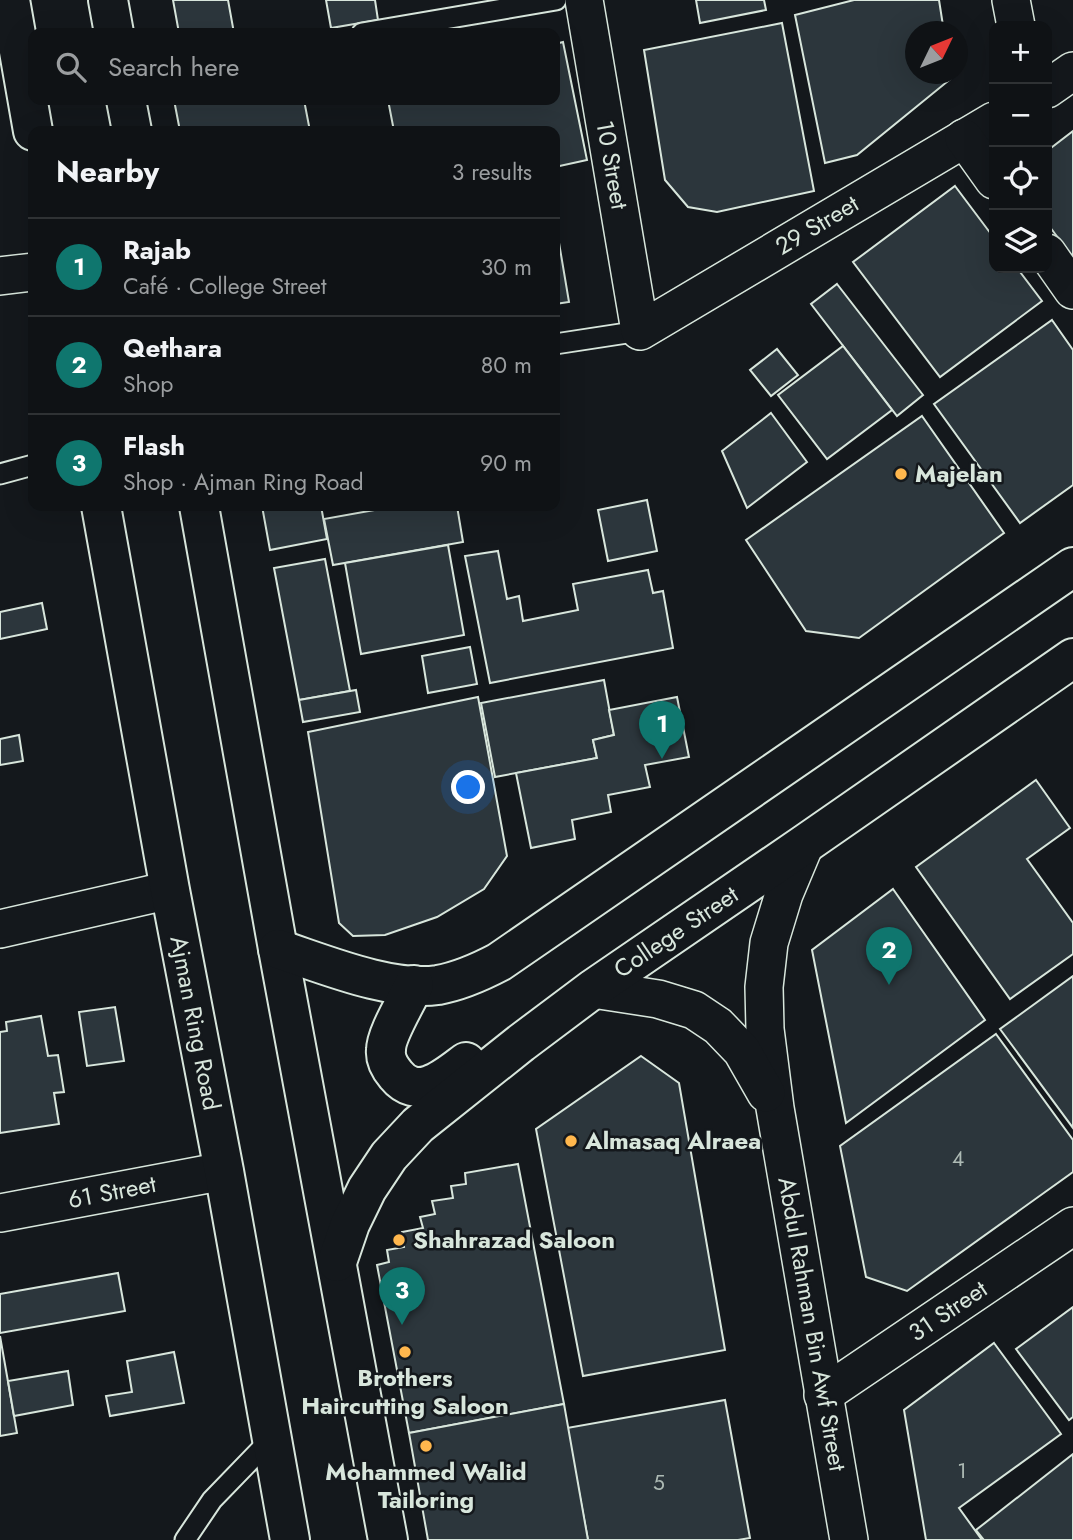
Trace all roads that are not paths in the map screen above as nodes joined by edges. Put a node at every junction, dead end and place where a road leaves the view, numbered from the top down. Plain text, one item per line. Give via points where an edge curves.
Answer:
1 (10, 0) edge
2 (108, 0) edge
3 (556, 0) edge
4 (584, 0) edge
5 (1011, 0) edge
6 (1015, 21) edge
7 (113, 28) edge
8 (391, 28) edge
9 (1073, 71) edge
10 (1052, 86) edge
11 (28, 103) edge
12 (28, 105) edge
13 (127, 105) edge
14 (32, 126) edge
15 (131, 126) edge
16 (979, 129) edge
17 (989, 163) edge
18 (1052, 260) edge
19 (28, 273) edge
20 (0, 276) edge
21 (1073, 290) edge
22 (640, 331) junction
23 (560, 343) edge
24 (28, 466) edge
25 (0, 474) edge
26 (102, 511) edge
27 (200, 511) edge
28 (1073, 567) edge
29 (1073, 658) edge
30 (805, 844) junction
31 (170, 890) junction
32 (0, 929) edge
33 (278, 949) junction
34 (414, 985) junction
35 (593, 989) junction
36 (521, 1043) junction
37 (775, 1108) junction
38 (224, 1171) junction
39 (0, 1213) edge
40 (1073, 1226) edge
41 (337, 1262) junction
42 (823, 1395) junction
43 (272, 1438) junction
44 (185, 1540) edge
45 (290, 1540) edge
46 (388, 1540) edge
47 (849, 1540) edge

1 - 11 main road
2 - 7 main road
3 - 8 lane
4 - 22 street, 10 Street
5 - 6 street
9 - 10 street
12 - 14 main road
13 - 15 main road
16 - 17 street
16 - 22 street, 29 Street
18 - 21 street
19 - 20 street
22 - 23 lane
24 - 25 lane
26 - 31 main road, Ajman Ring Road
27 - 33 main road
28 - 34 main road via 499,962 470,977
29 - 30 main road, College Street
30 - 35 main road, College Street
30 - 37 street, Abdul Rahman Bin Awf Street via 769,943 764,987
31 - 32 street
31 - 38 main road, Ajman Ring Road
33 - 34 main road via 370,978
33 - 41 main road
34 - 36 main road via 386,1050 398,1078 412,1086 442,1081 492,1046
35 - 36 main road, College Street
35 - 37 street, Abdul Rahman Bin Awf Street via 694,1010 742,1051
36 - 41 main road, College Street via 418,1125 389,1156 367,1189
37 - 42 street, Abdul Rahman Bin Awf Street
38 - 39 street, 61 Street
38 - 43 main road, Ajman Ring Road
40 - 42 street, 31 Street
41 - 46 main road
42 - 47 street, Abdul Rahman Bin Awf Street
43 - 44 lane via 212,1500
43 - 45 main road, Ajman Ring Road

